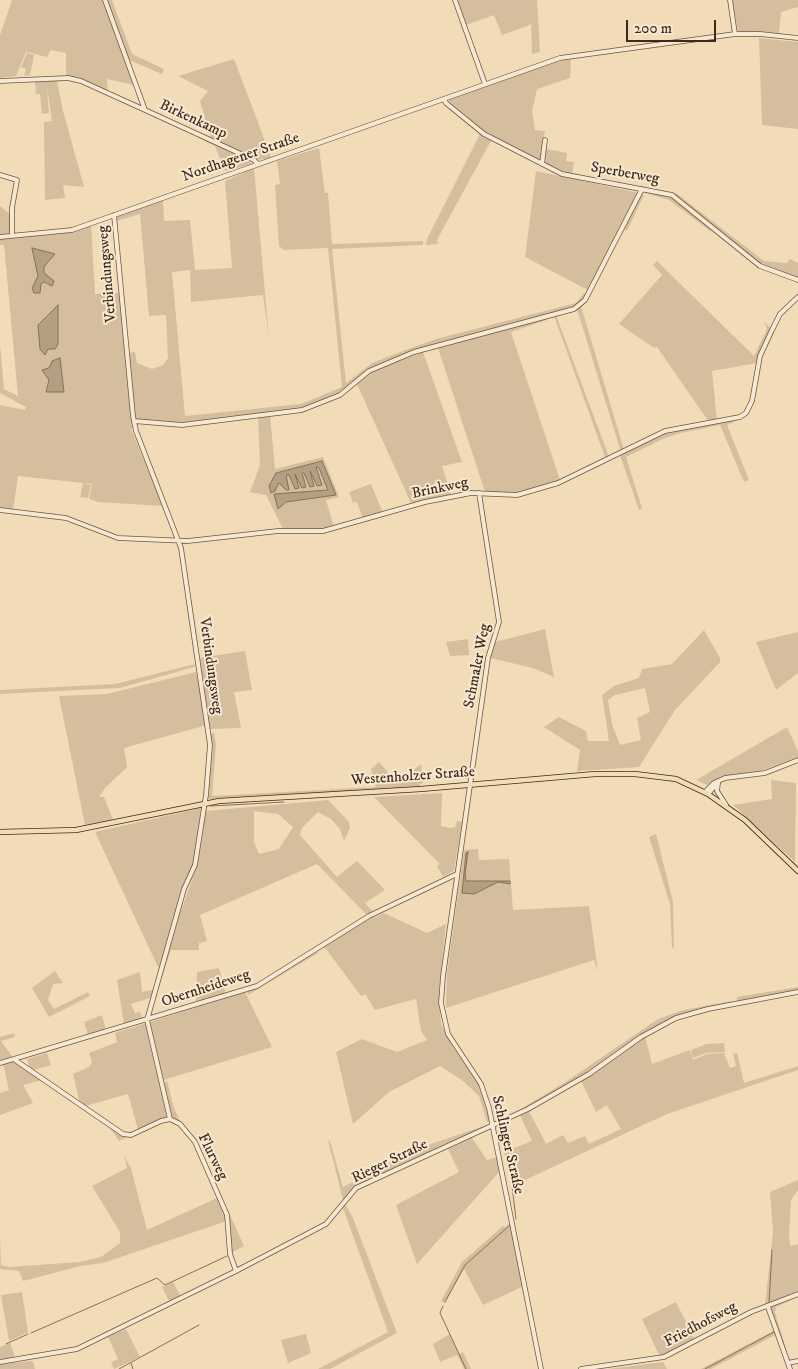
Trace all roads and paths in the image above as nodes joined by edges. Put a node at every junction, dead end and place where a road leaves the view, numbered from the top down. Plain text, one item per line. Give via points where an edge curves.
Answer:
1 (106, 0) edge
2 (455, 0) edge
3 (730, 0) edge
4 (735, 34) junction
5 (798, 38) edge
6 (0, 82) edge
7 (485, 84) junction
8 (444, 99) junction
9 (144, 110) junction
10 (545, 140) dead end
11 (258, 164) junction
12 (542, 164) junction
13 (0, 174) edge
14 (642, 189) junction
15 (114, 215) junction
16 (12, 236) junction
17 (0, 237) edge
18 (798, 280) edge
19 (798, 297) edge
20 (134, 421) junction
21 (479, 493) junction
22 (0, 510) edge
23 (179, 542) junction
24 (798, 760) edge
25 (718, 782) junction
26 (470, 785) junction
27 (706, 793) junction
28 (204, 803) junction
29 (726, 805) junction
30 (0, 832) edge
31 (798, 871) edge
32 (457, 874) junction
33 (798, 992) edge
34 (147, 1020) junction
35 (15, 1060) junction
36 (0, 1063) edge
37 (170, 1119) junction
38 (493, 1127) junction
39 (236, 1271) junction
40 (798, 1294) edge
41 (768, 1307) junction
42 (798, 1361) edge
43 (0, 1362) edge
44 (788, 1363) junction
45 (541, 1369) edge
46 (581, 1369) edge
47 (790, 1369) edge

1 - 9 street, Birkenkamp
2 - 7 street
3 - 4 street
4 - 5 street, Nordhagener Straße
4 - 7 street, Nordhagener Straße via 560,58
6 - 9 street, Birkenkamp via 68,78
7 - 8 street, Nordhagener Straße
8 - 11 street, Nordhagener Straße
8 - 12 street, Sperberweg via 484,134
9 - 11 street, Birkenkamp
10 - 12 street
11 - 15 street, Nordhagener Straße
12 - 14 street, Sperberweg via 568,176
13 - 16 street via 17,180
14 - 18 street, Sperberweg via 672,195 760,266
14 - 20 street via 589,292 582,304 574,309 414,352 369,372 340,395 302,410 182,424
15 - 16 street, Nordhagener Straße via 72,230
15 - 20 street, Verbindungsweg
16 - 17 street, Nordhagener Straße
19 - 21 street, Brinkweg via 780,314 772,330 760,356 752,401 740,417 664,431 548,486 517,495
20 - 23 street, Verbindungsweg
21 - 23 street, Brinkweg via 425,502 323,531 278,531
21 - 26 street, Schmaler Weg via 499,622 488,658
22 - 23 street, Brinkweg via 66,518 118,538
23 - 28 street, Verbindungsweg via 210,745
24 - 25 street via 765,773
25 - 27 street
25 - 29 street via 717,791
26 - 27 main road, Westenholzer Straße via 595,774 635,774 676,779
26 - 28 main road, Westenholzer Straße
26 - 32 street, Schlinger Straße
27 - 29 main road, Westenholzer Straße
28 - 30 main road, Westenholzer Straße via 76,830
28 - 34 street, Verbindungsweg via 194,865 184,889
29 - 31 main road, Westenholzer Straße
32 - 34 street, Obernheideweg via 369,916 257,986
32 - 38 street, Schlinger Straße via 441,991 442,1014 448,1034 480,1084
33 - 38 street, Rieger Straße via 676,1018 641,1037 589,1074
34 - 35 street, Obernheideweg
34 - 37 street, Verbindungsweg
35 - 36 street, Obernheideweg
35 - 37 street via 123,1134 131,1135
37 - 39 street, Flurweg via 180,1124 195,1142 227,1215 230,1254
38 - 39 street, Rieger Straße via 356,1188 326,1224
38 - 45 street, Schlinger Straße
39 - 43 street, Rieger Straße via 77,1350
40 - 41 street, Friedhofsweg
41 - 44 street
41 - 46 street, Friedhofsweg via 751,1312 664,1358
42 - 44 street
44 - 47 street

